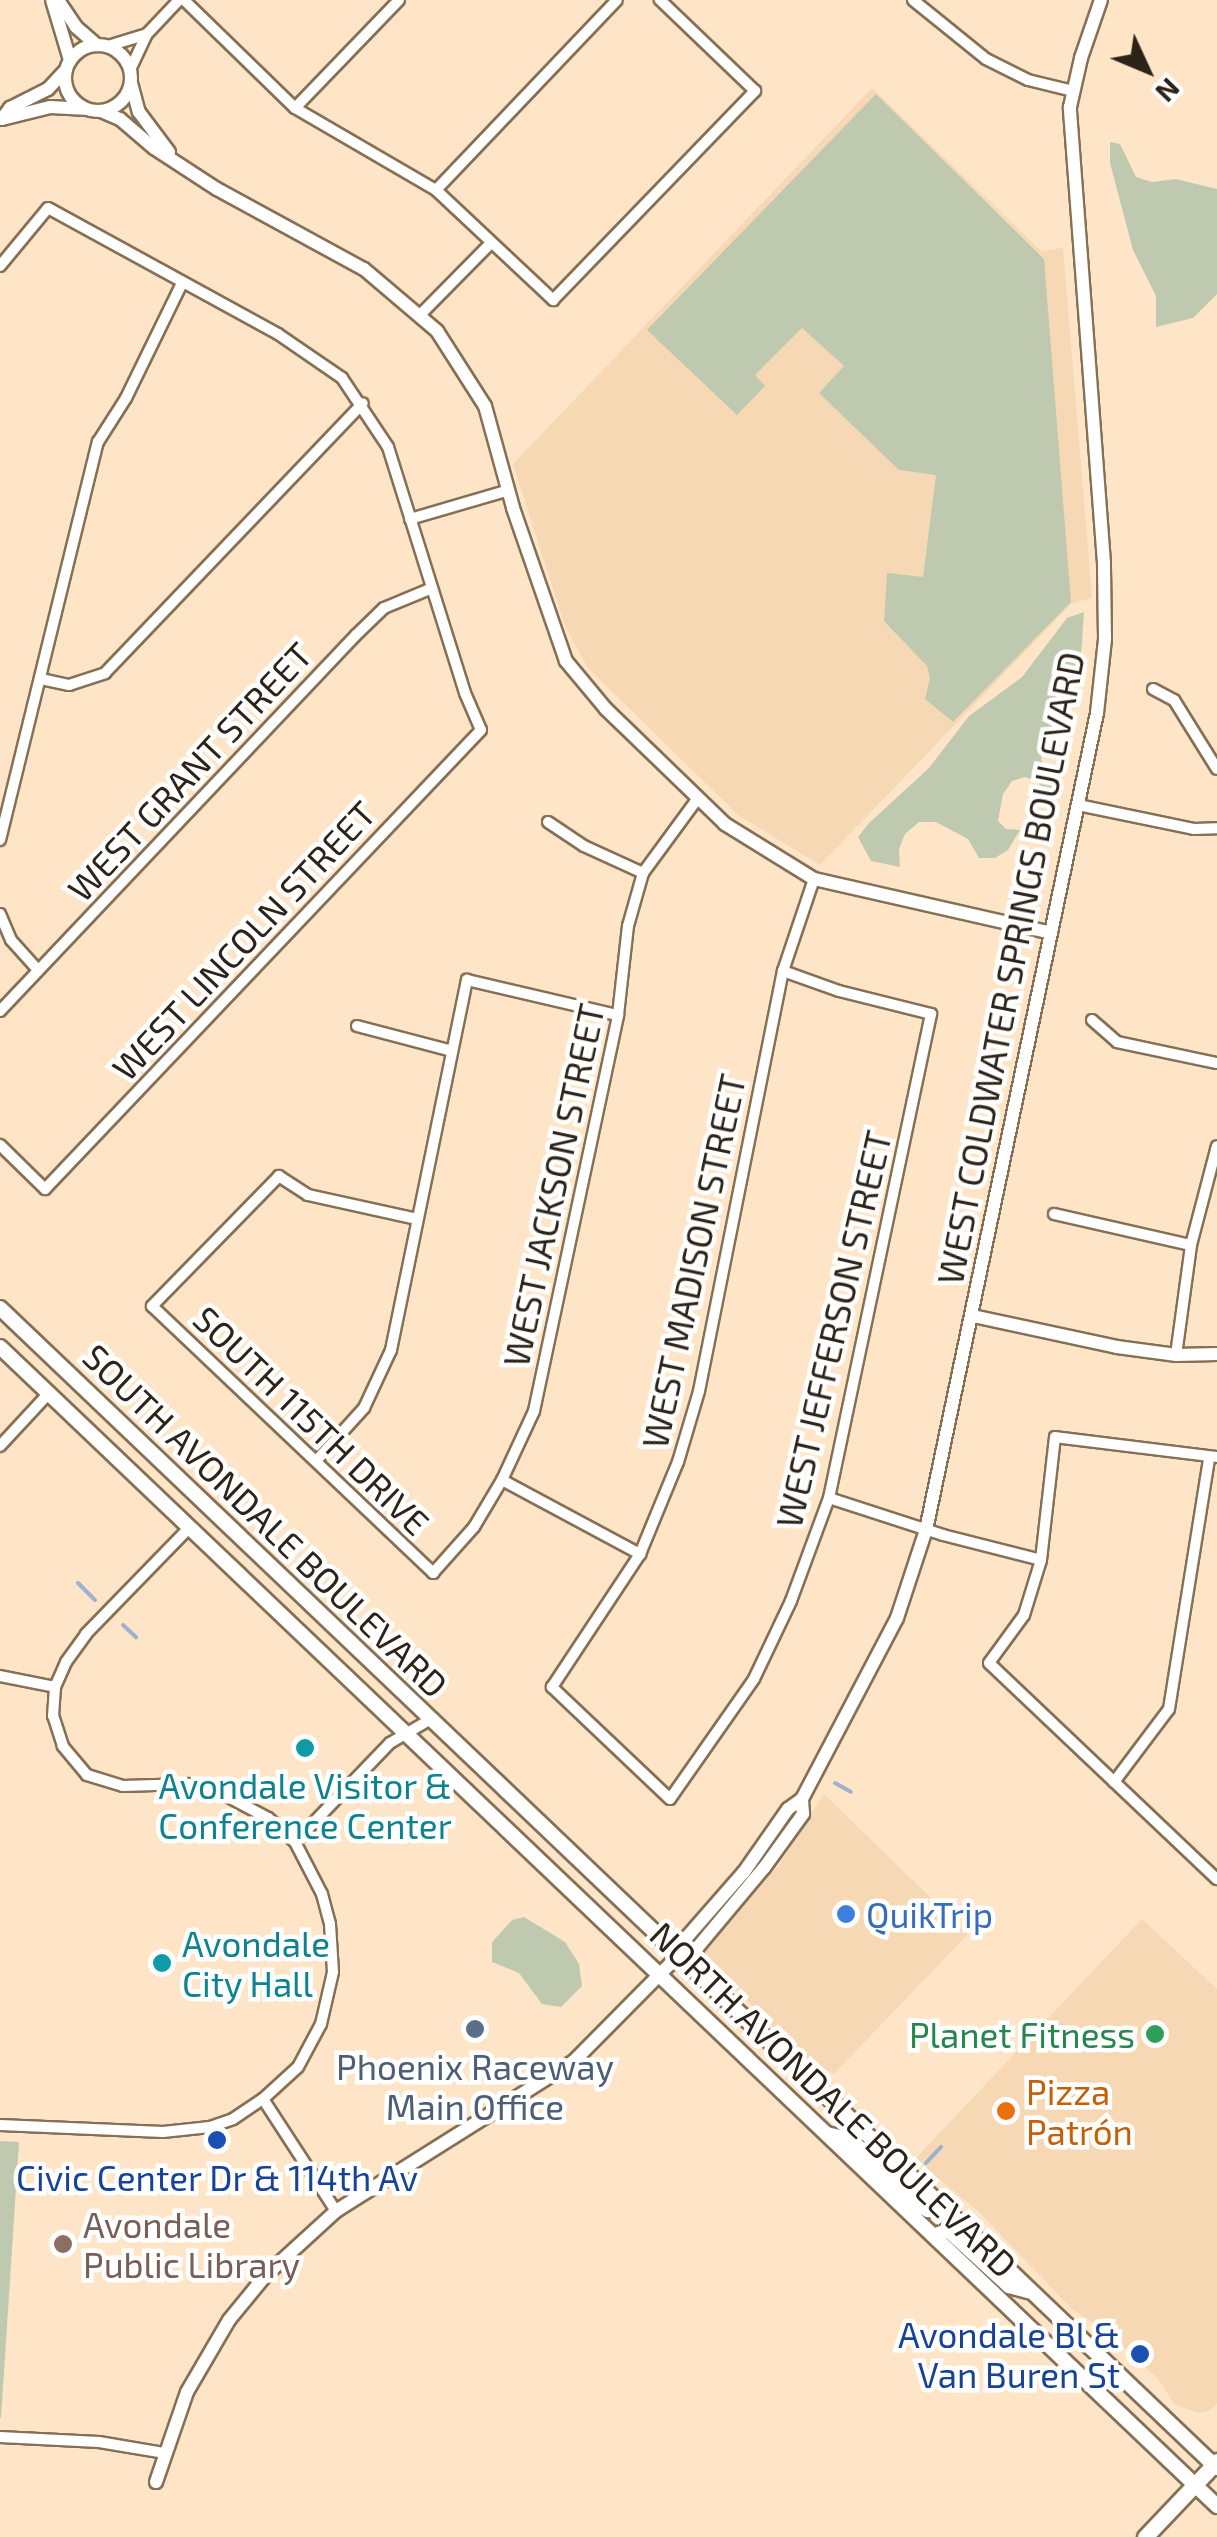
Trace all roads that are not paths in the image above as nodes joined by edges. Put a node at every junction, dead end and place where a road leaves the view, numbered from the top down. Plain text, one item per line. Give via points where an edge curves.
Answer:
1 (55, 0) edge
2 (182, 0) edge
3 (399, 0) edge
4 (617, 0) edge
5 (660, 0) edge
6 (913, 0) edge
7 (1101, 0) edge
8 (146, 34) junction
9 (102, 46) junction
10 (68, 65) junction
11 (130, 75) junction
12 (1073, 91) junction
13 (295, 108) junction
14 (94, 110) junction
15 (1, 120) edge
16 (174, 158) junction
17 (436, 190) junction
18 (491, 243) junction
19 (0, 266) edge
20 (181, 284) junction
21 (420, 315) junction
22 (363, 403) junction
23 (509, 490) junction
24 (410, 519) junction
25 (432, 588) junction
26 (41, 680) junction
27 (1153, 689) dead end
28 (1217, 768) edge
29 (698, 798) junction
30 (1078, 805) junction
31 (548, 822) dead end
32 (1217, 828) edge
33 (0, 840) edge
34 (643, 873) junction
35 (814, 879) junction
36 (0, 914) edge
37 (1051, 933) junction
38 (38, 970) junction
39 (783, 970) junction
40 (0, 1011) edge
41 (618, 1015) junction
42 (1092, 1020) dead end
43 (357, 1026) dead end
44 (452, 1051) junction
45 (1217, 1063) edge
46 (0, 1145) edge
47 (1217, 1146) edge
48 (1054, 1214) dead end
49 (418, 1219) junction
50 (1191, 1244) junction
51 (0, 1308) edge
52 (973, 1316) junction
53 (0, 1347) edge
54 (1217, 1354) edge
55 (1176, 1355) junction
56 (49, 1394) junction
57 (0, 1446) edge
58 (1213, 1457) edge
59 (316, 1461) junction
60 (502, 1480) junction
61 (830, 1498) junction
62 (209, 1508) junction
63 (190, 1527) junction
64 (926, 1530) junction
65 (640, 1554) junction
66 (1042, 1560) junction
67 (433, 1573) joint
68 (0, 1676) edge
69 (55, 1688) junction
70 (552, 1688) joint
71 (431, 1719) junction
72 (411, 1734) junction
73 (490, 1776) joint
74 (1114, 1782) junction
75 (295, 1842) junction
76 (1217, 1880) edge
77 (679, 1955) junction
78 (659, 1974) junction
79 (262, 2100) junction
80 (0, 2125) edge
81 (826, 2134) junction
82 (938, 2203) junction
83 (336, 2211) junction
84 (934, 2236) junction
85 (1033, 2293) junction
86 (0, 2437) edge
87 (164, 2453) junction
88 (1216, 2461) edge
89 (156, 2482) dead end
90 (1194, 2484) junction
91 (1217, 2506) edge
92 (1145, 2537) edge

1 - 9 street
1 - 10 street
2 - 8 street
2 - 13 street
3 - 13 street
4 - 17 street
5 - 18 street via 756,91 553,300
6 - 12 street via 986,60
7 - 12 street, WEST COLDWATER SPRINGS BOULEVARD
8 - 9 street
8 - 11 street
9 - 10 street
9 - 11 street via 126,60
10 - 14 street via 72,98
10 - 15 street via 48,89 10,108
11 - 14 street via 124,97
11 - 16 street via 139,112
12 - 30 street, WEST COLDWATER SPRINGS BOULEVARD via 1071,147 1105,621 1097,712
13 - 17 street
14 - 15 street via 50,106
14 - 16 street via 120,119
16 - 21 street via 217,189 364,269
17 - 18 street
18 - 21 street
19 - 20 street via 48,208
20 - 22 street via 310,353
20 - 26 street via 98,442
21 - 23 street via 484,406
22 - 24 street via 388,446
22 - 26 street via 105,673 70,685
23 - 24 street
23 - 29 street via 566,662
24 - 25 street
25 - 38 street, WEST GRANT STREET via 384,608 356,635
25 - 46 street, WEST LINCOLN STREET via 481,730 46,1188
26 - 33 street
27 - 28 street via 1174,700
29 - 34 street, WEST JACKSON STREET
29 - 35 street via 757,846
30 - 32 street
30 - 37 street, WEST COLDWATER SPRINGS BOULEVARD
31 - 34 street
34 - 41 street, WEST JACKSON STREET via 628,926
35 - 37 street
35 - 39 street, WEST MADISON STREET
36 - 38 street via 10,940
37 - 52 street, WEST COLDWATER SPRINGS BOULEVARD
38 - 40 street, WEST GRANT STREET
39 - 61 street, WEST JEFFERSON STREET via 931,1014
39 - 65 street, WEST MADISON STREET via 699,1390 673,1478
41 - 44 street via 467,980
41 - 60 street, WEST JACKSON STREET via 534,1412
42 - 45 street via 1117,1042
43 - 44 street
44 - 49 street
47 - 50 street
48 - 50 street
49 - 59 street via 378,1383
49 - 59 street, SOUTH 115TH DRIVE via 308,1195 279,1176 152,1306
50 - 55 street
51 - 62 main road, SOUTH AVONDALE BOULEVARD
52 - 55 street
52 - 64 street, WEST COLDWATER SPRINGS BOULEVARD
53 - 56 main road, SOUTH AVONDALE BOULEVARD
54 - 55 street
56 - 57 street
56 - 63 main road, SOUTH AVONDALE BOULEVARD
58 - 66 street via 1056,1437
58 - 74 street via 1169,1709
59 - 67 street, SOUTH 115TH DRIVE
60 - 65 street
60 - 67 street, WEST JACKSON STREET via 474,1527
61 - 64 street
61 - 70 street, WEST JEFFERSON STREET via 754,1679 670,1799
62 - 63 main road
62 - 71 main road, SOUTH AVONDALE BOULEVARD
63 - 69 street via 86,1634
63 - 72 main road, SOUTH AVONDALE BOULEVARD
64 - 66 street
64 - 77 street, WEST COLDWATER SPRINGS BOULEVARD via 873,1672 802,1799 686,1937
65 - 70 street, WEST MADISON STREET
66 - 74 street via 1024,1615 989,1663
68 - 69 street
69 - 75 street via 58,1734 87,1775 123,1786 188,1784 217,1792 268,1818
71 - 72 street
71 - 73 main road, SOUTH AVONDALE BOULEVARD
72 - 75 street via 388,1745
72 - 78 main road, NORTH AVONDALE BOULEVARD
73 - 77 main road, NORTH AVONDALE BOULEVARD
74 - 76 street
75 - 79 street via 322,1894 333,1972 315,2040
77 - 78 street, WEST COLDWATER SPRINGS BOULEVARD
77 - 82 main road, NORTH AVONDALE BOULEVARD
78 - 81 main road, NORTH AVONDALE BOULEVARD
78 - 83 street, WEST COLDWATER SPRINGS BOULEVARD via 572,2062
79 - 80 street via 234,2119 184,2132
79 - 83 street
81 - 82 main road via 852,2140 922,2207
81 - 84 main road, NORTH AVONDALE BOULEVARD
82 - 85 main road, NORTH AVONDALE BOULEVARD
83 - 87 street via 285,2255 229,2320 187,2392
84 - 85 main road via 948,2230 1008,2286
84 - 90 main road, NORTH AVONDALE BOULEVARD
85 - 88 main road, NORTH AVONDALE BOULEVARD
86 - 87 street
87 - 89 street
88 - 90 main road
90 - 91 main road, NORTH AVONDALE BOULEVARD
90 - 92 main road

